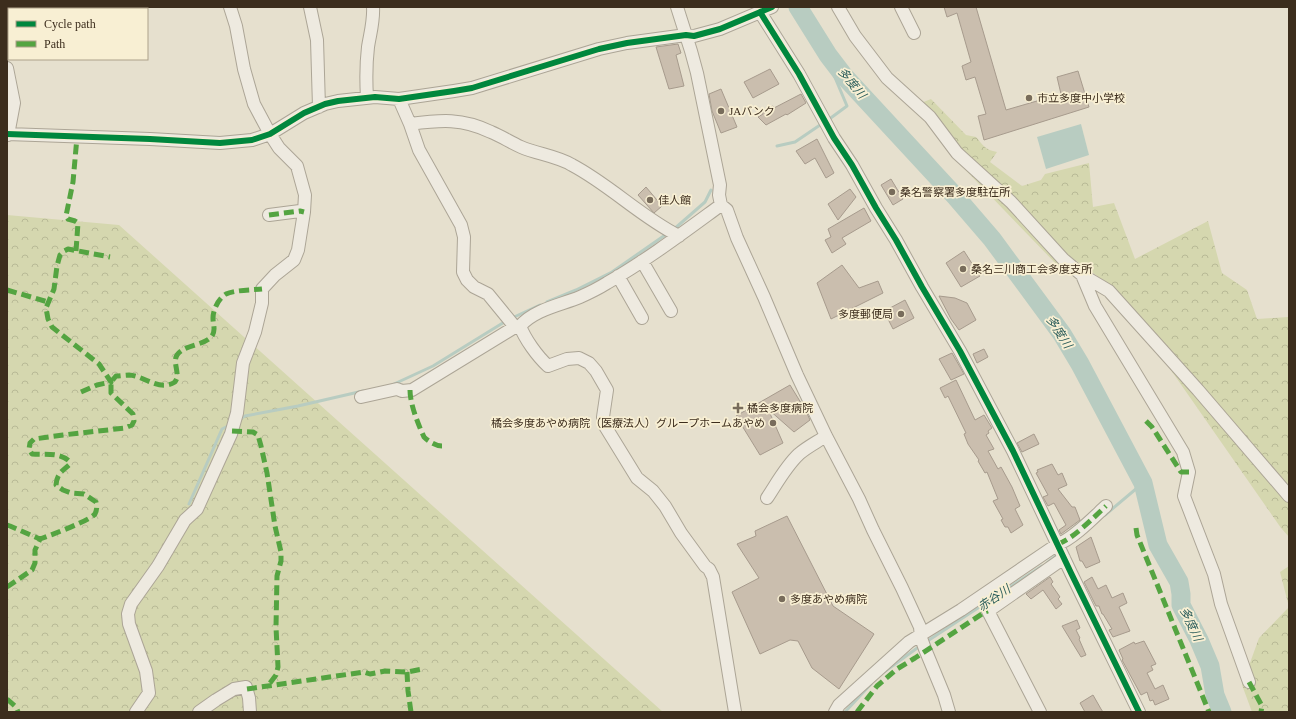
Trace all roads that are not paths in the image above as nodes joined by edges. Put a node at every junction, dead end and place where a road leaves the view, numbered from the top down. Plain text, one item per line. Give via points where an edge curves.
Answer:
1 (230, 7) edge
2 (310, 7) edge
3 (373, 7) edge
4 (677, 7) edge
5 (838, 7) edge
6 (900, 7) edge
7 (767, 9) edge
8 (914, 33) dead end
9 (686, 35) junction
10 (7, 68) edge
11 (367, 98) junction
12 (399, 99) junction
13 (319, 107) junction
14 (410, 124) junction
15 (7, 134) edge
16 (270, 134) junction
17 (721, 205) junction
18 (304, 212) junction
19 (269, 215) dead end
20 (679, 236) junction
21 (642, 261) junction
22 (1082, 275) junction
23 (618, 276) junction
24 (671, 312) dead end
25 (642, 318) dead end
26 (518, 326) junction
27 (361, 398) dead end
28 (826, 436) junction
29 (1289, 496) edge
30 (767, 498) dead end
31 (1106, 506) dead end
32 (1058, 544) junction
33 (1064, 558) junction
34 (921, 636) junction
35 (1249, 682) dead end
36 (136, 712) edge
37 (199, 712) edge
38 (250, 712) edge
39 (735, 712) edge
40 (834, 712) edge
41 (949, 712) edge
42 (1040, 712) edge
43 (1140, 712) edge

1 - 16 street via 254,104
2 - 13 street via 317,40
3 - 11 street via 366,78
4 - 9 street
5 - 22 street via 855,36 887,78 930,117 957,153 1011,202 1063,259
6 - 8 street
7 - 9 street via 720,29 694,36
7 - 32 street via 834,138 960,351
9 - 12 street via 599,49 472,88
9 - 17 street via 699,80 720,185
10 - 15 street via 14,103
11 - 12 street
11 - 13 street via 338,101
12 - 14 street
13 - 16 street
14 - 20 street via 450,120 468,123 521,147 571,164
14 - 26 street via 419,150 461,225 464,238 463,272 467,280 488,294
15 - 16 street via 220,143 252,140
16 - 18 street via 279,148 297,166 304,195
17 - 20 street
17 - 28 street via 727,210 794,368
18 - 19 street
18 - 36 street via 294,260 262,289 262,304 255,332 241,372 237,413 232,431 196,509 185,520 158,566 131,604 129,624 146,671 149,693
20 - 21 street
21 - 23 street
21 - 24 street
22 - 29 street via 1109,291 1141,325
22 - 35 street via 1095,306 1183,452 1189,472 1184,496 1214,574 1221,604
23 - 25 street
23 - 26 street via 580,297 548,308
26 - 27 street via 412,390 397,389
26 - 39 street via 548,366 567,359 579,358 589,363 596,371 607,390 603,417 606,426 637,478 653,491 665,506 681,533 709,570
28 - 30 street via 795,459
28 - 34 street via 902,588 920,627
31 - 32 street via 1078,532
32 - 33 street
32 - 34 street
33 - 42 street via 988,611
33 - 43 street
34 - 40 street via 909,642
34 - 41 street
37 - 38 street via 234,689 246,687

